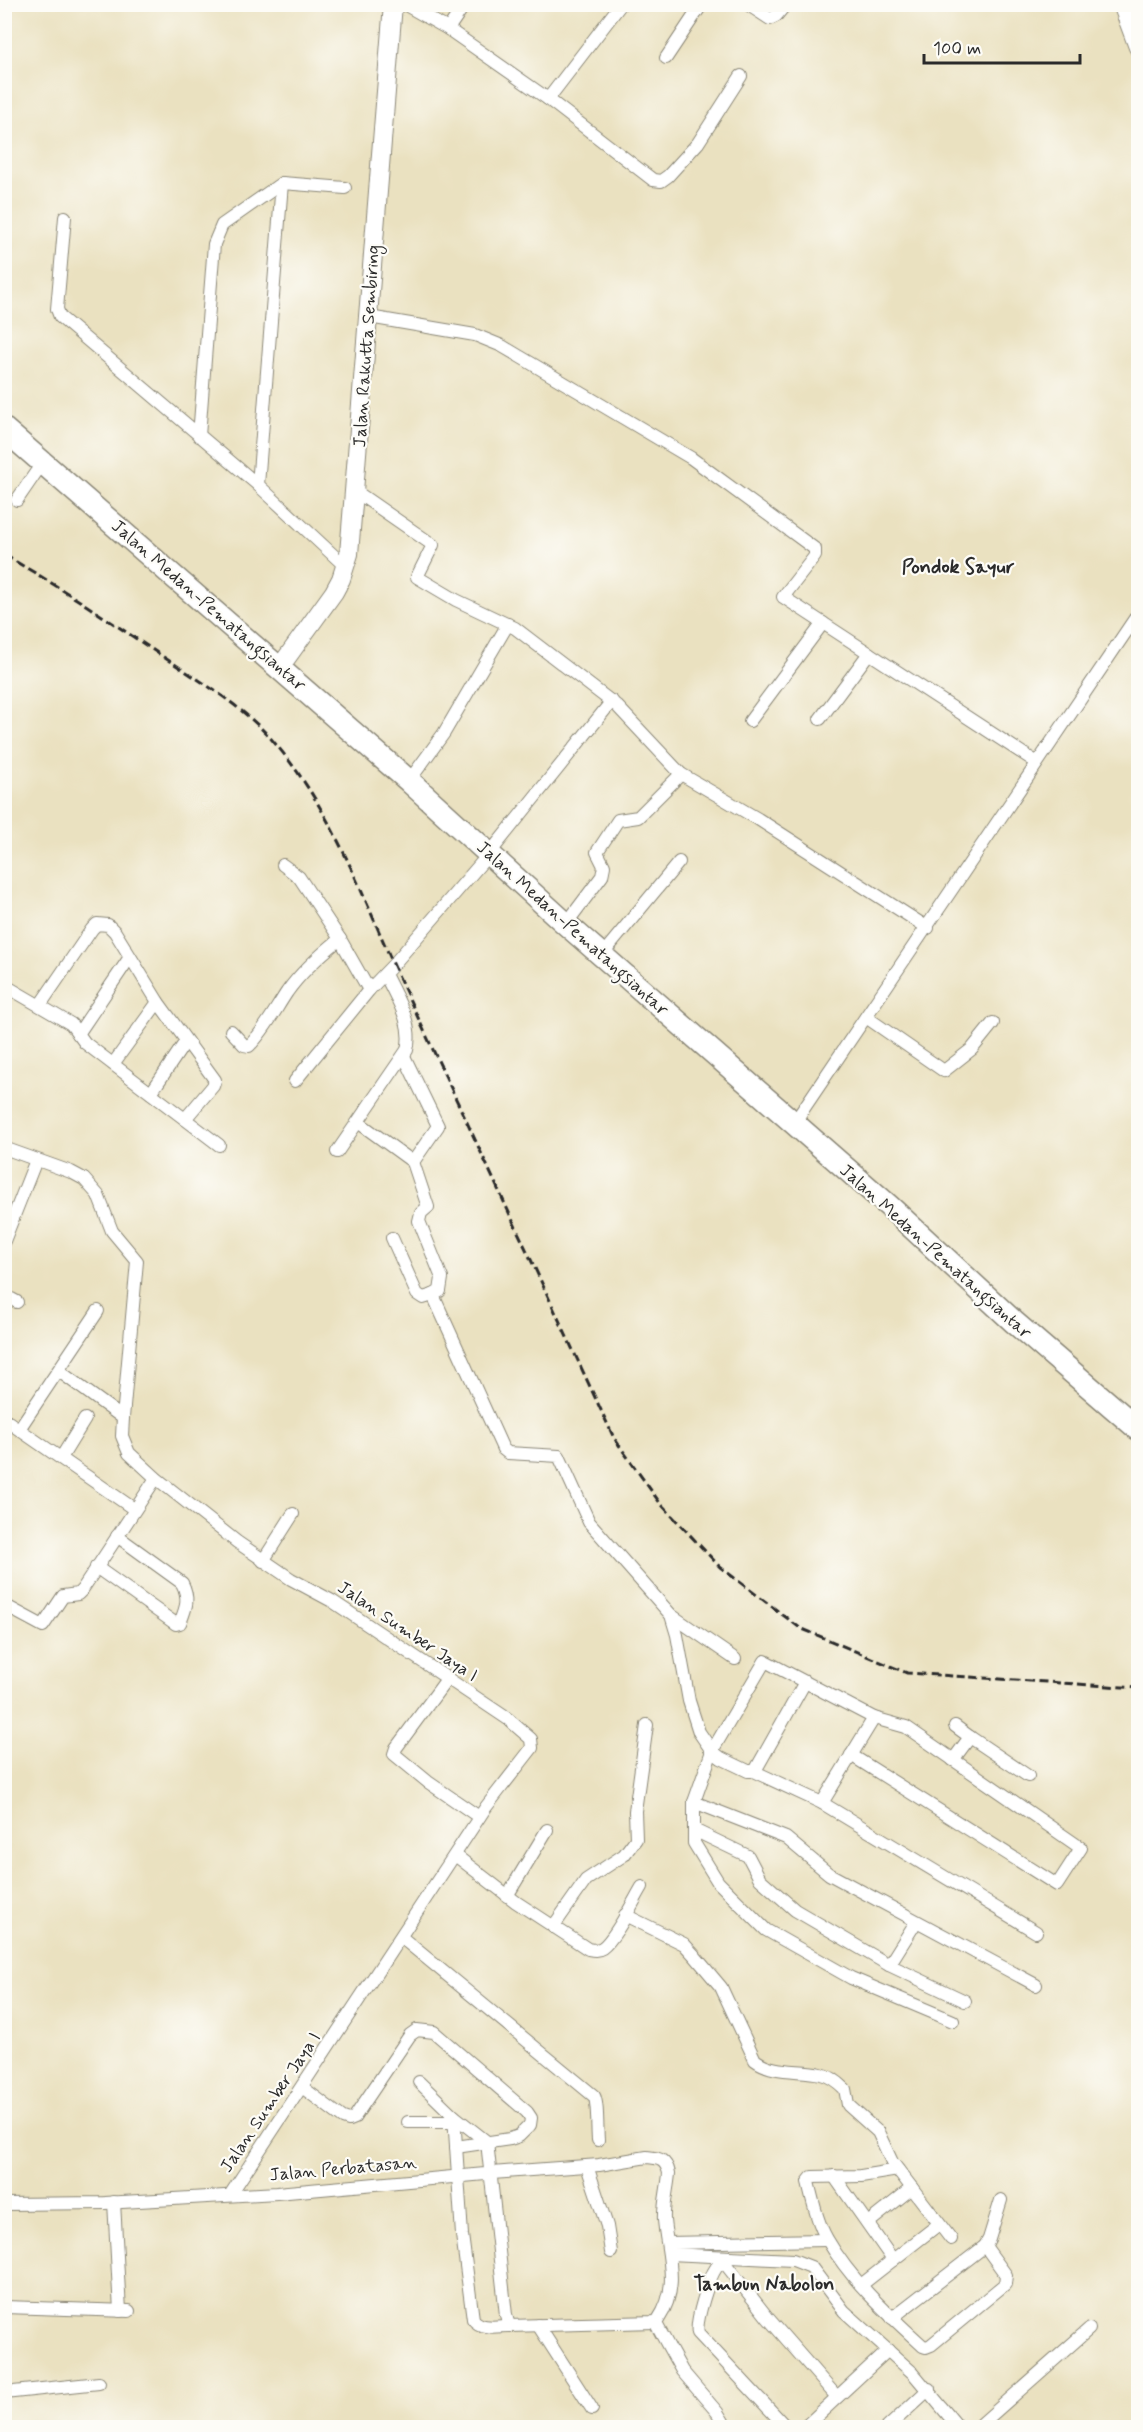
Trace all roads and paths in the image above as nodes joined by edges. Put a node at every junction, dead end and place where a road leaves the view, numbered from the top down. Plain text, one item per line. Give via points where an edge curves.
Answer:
1 (393, 4) edge
2 (404, 4) edge
3 (465, 4) edge
4 (621, 4) edge
5 (702, 4) edge
6 (747, 4) edge
7 (786, 4) edge
8 (1122, 4) edge
9 (448, 29) junction
10 (1138, 47) edge
11 (666, 58) dead end
12 (741, 75) dead end
13 (548, 99) junction
14 (282, 183) junction
15 (345, 188) dead end
16 (65, 217) dead end
17 (369, 317) junction
18 (4, 429) edge
19 (200, 436) junction
20 (43, 462) junction
21 (258, 485) junction
22 (356, 491) junction
23 (17, 500) dead end
24 (345, 566) junction
25 (1138, 614) edge
26 (823, 623) junction
27 (508, 624) junction
28 (868, 653) junction
29 (280, 667) junction
30 (612, 701) junction
31 (820, 719) dead end
32 (750, 721) dead end
33 (1036, 762) junction
34 (681, 774) junction
35 (409, 781) junction
36 (489, 854) junction
37 (678, 862) dead end
38 (283, 865) dead end
39 (566, 924) junction
40 (928, 928) junction
41 (340, 939) junction
42 (602, 955) junction
43 (130, 957) junction
44 (385, 974) junction
45 (4, 985) edge
46 (369, 990) junction
47 (158, 1002) junction
48 (40, 1005) junction
49 (866, 1017) junction
50 (993, 1023) dead end
51 (231, 1031) dead end
52 (78, 1034) junction
53 (186, 1041) junction
54 (404, 1056) junction
55 (113, 1064) junction
56 (295, 1081) dead end
57 (151, 1093) junction
58 (185, 1119) junction
59 (358, 1122) junction
60 (794, 1123) junction
61 (219, 1144) dead end
62 (4, 1148) edge
63 (337, 1152) dead end
64 (36, 1160) junction
65 (413, 1162) junction
66 (392, 1238) dead end
67 (4, 1241) edge
68 (4, 1294) edge
69 (434, 1295) junction
70 (17, 1302) dead end
71 (98, 1311) dead end
72 (59, 1371) junction
73 (123, 1418) junction
74 (4, 1419) edge
75 (85, 1419) dead end
76 (19, 1429) junction
77 (1138, 1429) edge
78 (61, 1458) junction
79 (156, 1478) junction
80 (134, 1509) junction
81 (293, 1514) dead end
82 (117, 1536) junction
83 (264, 1561) junction
84 (96, 1567) junction
85 (4, 1605) edge
86 (671, 1615) junction
87 (735, 1659) dead end
88 (447, 1678) junction
89 (805, 1683) junction
90 (874, 1718) junction
91 (647, 1725) dead end
92 (955, 1726) dead end
93 (970, 1737) junction
94 (712, 1751) junction
95 (851, 1755) junction
96 (953, 1760) junction
97 (753, 1772) junction
98 (1028, 1776) dead end
99 (694, 1802) junction
100 (822, 1803) junction
101 (479, 1817) junction
102 (548, 1830) dead end
103 (694, 1830) junction
104 (455, 1856) junction
105 (642, 1887) dead end
106 (507, 1896) junction
107 (625, 1915) junction
108 (916, 1922) junction
109 (553, 1927) junction
110 (1036, 1932) dead end
111 (401, 1937) junction
112 (889, 1965) junction
113 (1036, 1986) dead end
114 (965, 2001) dead end
115 (953, 2021) dead end
116 (419, 2082) dead end
117 (302, 2087) junction
118 (454, 2119) junction
119 (408, 2122) dead end
120 (598, 2140) dead end
121 (487, 2142) junction
122 (456, 2147) junction
123 (586, 2166) junction
124 (898, 2170) junction
125 (492, 2173) junction
126 (458, 2176) junction
127 (834, 2176) junction
128 (912, 2188) junction
129 (230, 2195) junction
130 (1001, 2200) dead end
131 (114, 2202) junction
132 (4, 2204) edge
133 (868, 2223) junction
134 (939, 2224) junction
135 (951, 2239) dead end
136 (827, 2240) junction
137 (985, 2246) junction
138 (669, 2249) junction
139 (611, 2252) dead end
140 (722, 2259) junction
141 (893, 2260) junction
142 (861, 2285) junction
143 (4, 2307) edge
144 (892, 2318) junction
145 (655, 2322) junction
146 (538, 2325) junction
147 (509, 2326) junction
148 (1089, 2329) dead end
149 (888, 2350) junction
150 (99, 2383) dead end
151 (928, 2389) junction
152 (4, 2393) edge
153 (837, 2397) junction
154 (592, 2409) dead end
155 (727, 2427) edge
156 (787, 2427) edge
157 (804, 2427) edge
158 (887, 2427) edge
159 (960, 2427) edge
160 (977, 2427) edge

1 - 17 main road, Jalan Rakutta Sembiring
2 - 9 street
3 - 9 street
4 - 13 street
5 - 11 street
6 - 7 street via 770,19
8 - 10 main road
9 - 13 street
12 - 13 street via 698,143 661,180 645,176
14 - 15 street
14 - 19 street via 222,225 217,233
14 - 21 street
16 - 19 street via 57,309 60,317
17 - 22 main road, Jalan Rakutta Sembiring
17 - 26 street via 475,335 502,346 691,458 812,545 815,556 783,597
18 - 20 highway, Jalan Medan-Pematangsiantar
19 - 21 street
20 - 23 street
20 - 29 highway, Jalan Medan-Pematangsiantar
21 - 24 street
22 - 24 main road, Jalan Rakutta Sembiring
22 - 27 street via 433,545 417,577
24 - 29 main road, Jalan Rakutta Sembiring via 334,592
25 - 33 street
26 - 28 street
26 - 32 street
27 - 30 street
27 - 35 street via 444,733
28 - 31 street
28 - 33 street
29 - 35 highway, Jalan Medan-Pematangsiantar
30 - 34 street
30 - 36 street
33 - 40 street
34 - 39 street via 638,817 622,818 615,823 597,852 602,876
34 - 40 street
35 - 36 highway, Jalan Medan-Pematangsiantar
36 - 39 highway, Jalan Medan-Pematangsiantar
36 - 44 street
37 - 42 street
38 - 41 street via 299,877
39 - 42 highway, Jalan Medan-Pematangsiantar
40 - 49 street
41 - 46 street
41 - 51 street via 296,982 249,1046
42 - 60 highway, Jalan Medan-Pematangsiantar
43 - 47 street
43 - 48 street via 108,925 97,924
43 - 52 street
44 - 46 street
44 - 54 street via 408,1024 410,1039
45 - 48 street
46 - 56 street
47 - 53 street
47 - 55 street
48 - 52 street via 71,1024
49 - 50 street via 944,1071 972,1049
49 - 60 street
52 - 55 street
53 - 57 street
53 - 58 street via 214,1080
54 - 59 street
54 - 65 street via 439,1123
55 - 57 street
57 - 58 street
58 - 61 street
59 - 63 street
59 - 65 street
60 - 77 highway, Jalan Medan-Pematangsiantar
62 - 64 street, Jalan Sumber Jaya I
64 - 67 street
64 - 73 street, Jalan Sumber Jaya I via 84,1179 98,1195 112,1231 137,1261
65 - 69 street via 429,1207 421,1213 419,1221 442,1278 440,1291
66 - 69 street via 417,1294 423,1298
68 - 70 street
69 - 86 street via 504,1451 559,1456 589,1522
71 - 72 street
72 - 73 street
72 - 76 street
73 - 79 street, Jalan Sumber Jaya I via 124,1444
74 - 76 street
75 - 78 street
76 - 78 street
78 - 80 street
79 - 80 street
79 - 83 street, Jalan Sumber Jaya I
80 - 82 street
81 - 83 street
82 - 84 street
82 - 84 street via 182,1583 188,1604 180,1623 176,1624
83 - 88 street, Jalan Sumber Jaya I
84 - 85 street via 78,1594 63,1596 42,1626
86 - 87 street
86 - 94 street via 696,1723
88 - 101 street via 394,1754
88 - 101 street, Jalan Sumber Jaya I via 508,1719 533,1744
89 - 90 street
89 - 94 street via 765,1661
89 - 97 street
90 - 95 street
90 - 96 street via 906,1727
91 - 109 street via 635,1811 636,1839 624,1855 586,1880
92 - 93 street
93 - 96 street
93 - 98 street
94 - 97 street
94 - 99 street
95 - 96 street via 1057,1885 1081,1848
95 - 100 street
97 - 100 street
99 - 103 street
99 - 108 street via 786,1838 829,1874
100 - 110 street
101 - 104 street, Jalan Sumber Jaya I
102 - 106 street
103 - 112 street via 748,1856 760,1879 795,1910
103 - 115 street via 694,1843 718,1882 765,1930 851,1977
104 - 106 street
104 - 111 street, Jalan Sumber Jaya I
105 - 107 street
106 - 109 street
107 - 109 street via 609,1940 595,1951
107 - 124 street via 684,1944 694,1955 720,1987 755,2061 782,2070 819,2073 845,2089 848,2105 878,2132
108 - 112 street
108 - 113 street
111 - 117 street, Jalan Sumber Jaya I
111 - 120 street via 597,2099
112 - 114 street
116 - 118 street
117 - 121 street via 343,2118 354,2118 410,2035 426,2030 444,2040 531,2118 530,2125 519,2136
117 - 129 street, Jalan Sumber Jaya I
118 - 119 street
118 - 121 street
118 - 122 street
121 - 122 street
121 - 125 street
122 - 126 street
123 - 125 street, Jalan Perbatasan
123 - 138 street, Jalan Perbatasan via 647,2157 663,2160 669,2173 664,2218
123 - 139 street via 607,2226
124 - 127 street
124 - 128 street
125 - 126 street, Jalan Perbatasan
125 - 147 street
126 - 129 street, Jalan Perbatasan
126 - 147 street via 473,2319 486,2327
127 - 133 street
127 - 136 street via 812,2177 808,2182
128 - 133 street
128 - 134 street
129 - 131 street, Jalan Perbatasan
130 - 137 street
131 - 132 street, Jalan Perbatasan
131 - 143 street via 125,2311
133 - 141 street
134 - 135 street
134 - 141 street
136 - 138 street
136 - 142 street
137 - 144 street
137 - 144 street via 1006,2275 1005,2284 932,2345 923,2346
138 - 140 street
138 - 145 street via 672,2269 668,2294
140 - 149 street via 804,2263 844,2311
140 - 153 street
140 - 156 street via 697,2328
141 - 142 street
142 - 144 street
145 - 146 street
145 - 155 street via 682,2371
146 - 147 street
146 - 154 street
148 - 160 street
149 - 151 street
149 - 153 street
150 - 152 street
151 - 158 street
151 - 159 street
153 - 157 street

